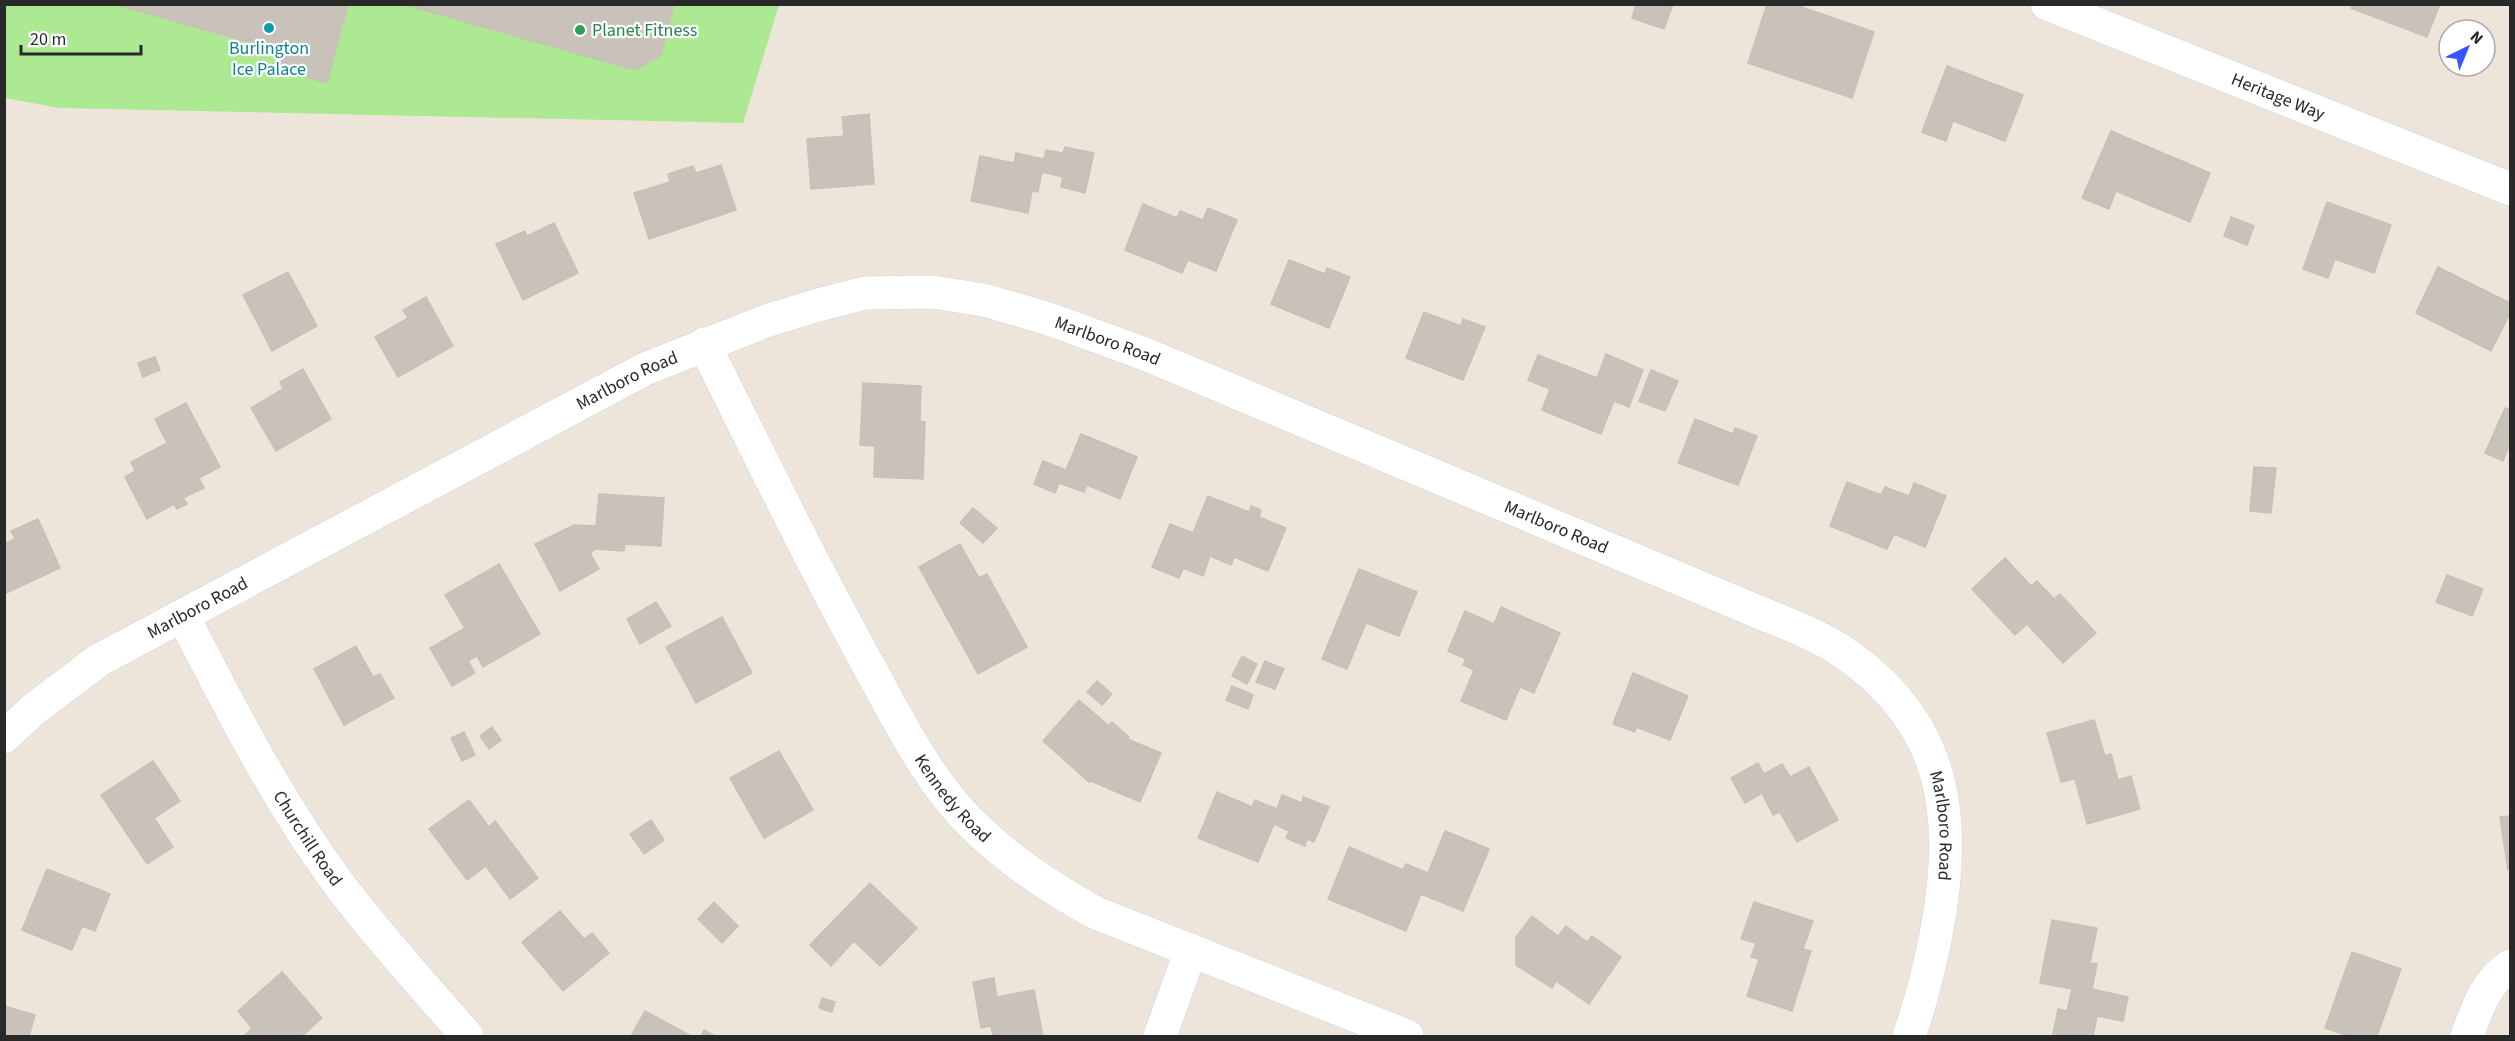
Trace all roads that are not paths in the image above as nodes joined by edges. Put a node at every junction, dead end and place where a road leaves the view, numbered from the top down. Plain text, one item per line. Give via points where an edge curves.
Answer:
1 (2047, 4) edge
2 (2511, 189) edge
3 (704, 344) junction
4 (183, 616) junction
5 (4, 737) edge
6 (1191, 950) junction
7 (2511, 966) edge
8 (467, 1036) edge
9 (1160, 1036) edge
10 (1407, 1036) edge
11 (1909, 1036) edge
12 (2467, 1036) edge

1 - 2 street, Heritage Way
3 - 4 street, Marlboro Road via 581,402
3 - 6 street, Kennedy Road via 833,601 910,741 944,792 997,847 1056,892 1096,913
3 - 11 street, Marlboro Road via 766,321 865,293 932,292 984,300 1144,354 1838,649 1880,682 1905,709 1936,769 1944,801 1944,893 1927,978
4 - 5 street, Marlboro Road via 99,660 33,709
4 - 8 street, Churchill Road via 239,726 314,848 375,930
6 - 9 street
6 - 10 street, Kennedy Road
7 - 12 street via 2483,996

